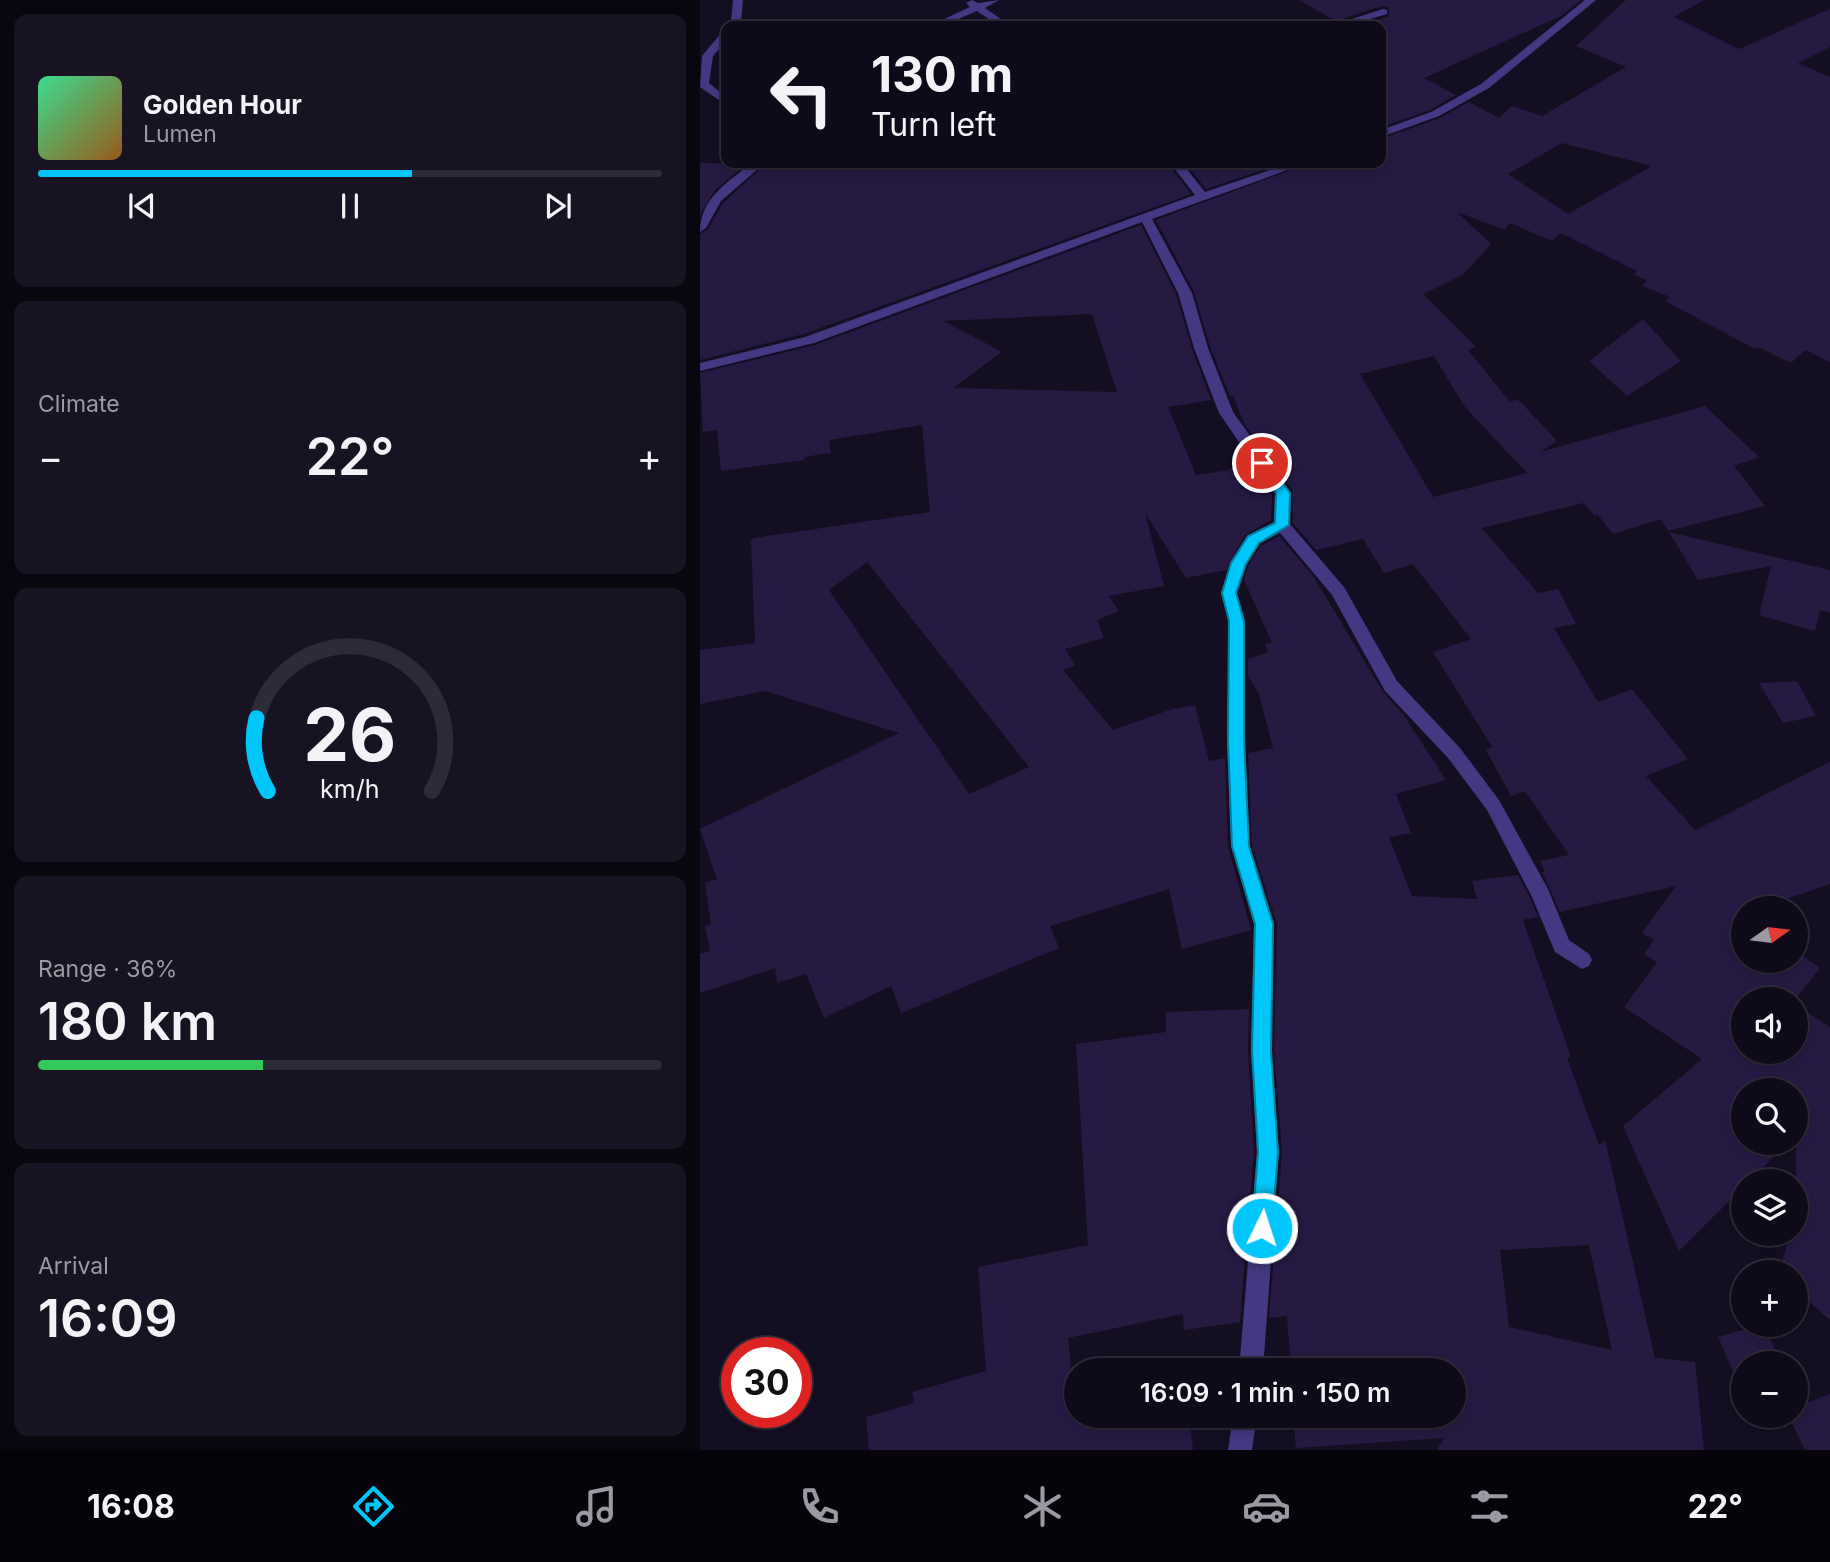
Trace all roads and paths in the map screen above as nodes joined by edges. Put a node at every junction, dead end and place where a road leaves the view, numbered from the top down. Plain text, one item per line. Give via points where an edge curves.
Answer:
1 (738, 0) edge
2 (966, 0) edge
3 (994, 0) edge
4 (1591, 0) edge
5 (977, 7) junction
6 (1383, 12) dead end
7 (734, 21) edge
8 (945, 21) edge
9 (998, 21) edge
10 (1352, 21) edge
11 (721, 40) edge
12 (721, 98) edge
13 (1386, 132) edge
14 (754, 168) edge
15 (1180, 168) edge
16 (1287, 168) edge
17 (1203, 197) junction
18 (1144, 217) junction
19 (700, 228) edge
20 (700, 367) edge
21 (1282, 525) junction
22 (1582, 960) dead end
23 (1252, 1358) edge
24 (1243, 1428) edge
25 (1240, 1450) edge

1 - 7 street
2 - 5 street
3 - 5 street
4 - 13 street via 1485,86 1435,114
5 - 8 street
5 - 9 street
6 - 10 street
11 - 12 street via 708,56 703,84
14 - 19 street via 716,199
15 - 17 street
16 - 17 street
17 - 18 street
18 - 20 street via 809,340
18 - 21 street via 1185,293 1226,412 1283,493
21 - 22 street via 1338,590 1391,686 1454,753 1493,805 1541,895 1562,946
21 - 23 street via 1254,540 1239,563 1229,593 1237,621 1240,846 1264,924 1261,1051 1268,1152
24 - 25 street

